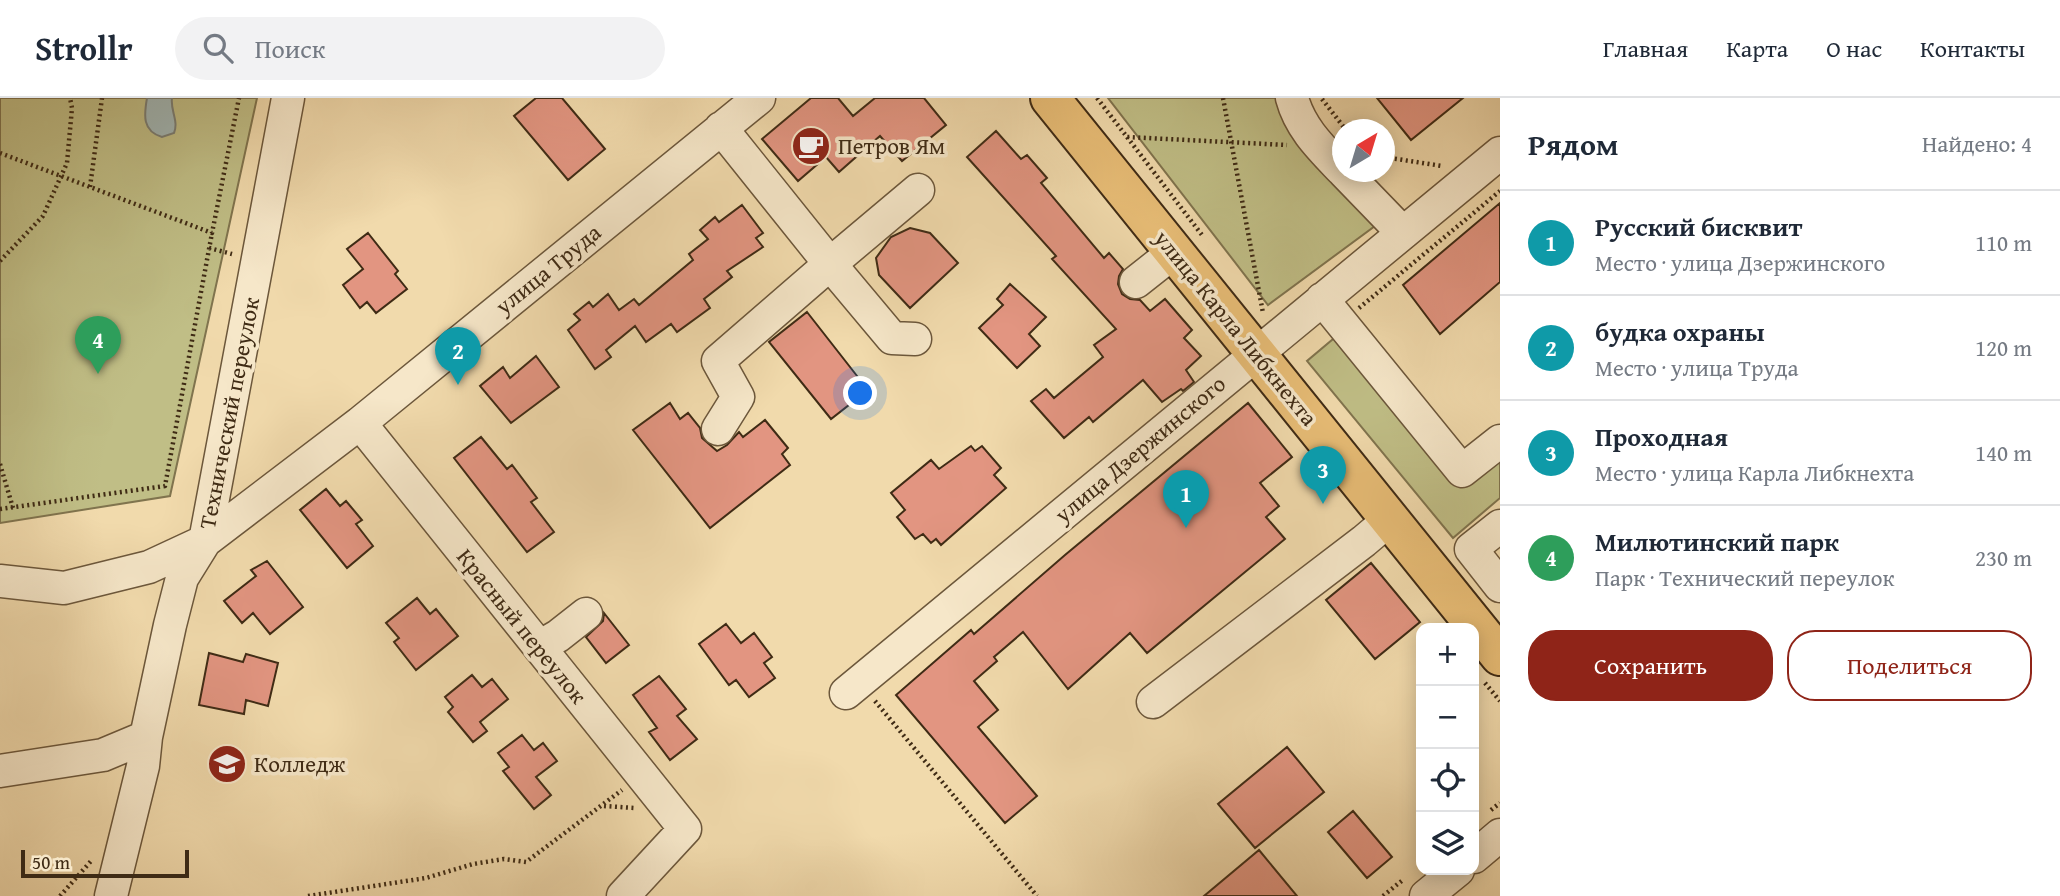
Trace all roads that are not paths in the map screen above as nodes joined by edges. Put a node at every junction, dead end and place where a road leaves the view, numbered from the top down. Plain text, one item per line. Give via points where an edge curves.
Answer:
1 (288, 98) edge
2 (758, 98) edge
3 (1050, 98) edge
4 (1292, 98) edge
5 (720, 128) junction
6 (1500, 154) edge
7 (1332, 160) edge
8 (1354, 182) edge
9 (918, 190) dead end
10 (1403, 233) junction
11 (1189, 244) junction
12 (830, 264) junction
13 (1136, 282) dead end
14 (1332, 311) junction
15 (915, 340) dead end
16 (1256, 354) junction
17 (360, 423) junction
18 (718, 429) dead end
19 (1500, 441) edge
20 (1390, 519) junction
21 (1500, 526) edge
22 (205, 541) junction
23 (0, 581) edge
24 (1500, 586) edge
25 (586, 614) dead end
26 (539, 647) junction
27 (1500, 656) edge
28 (860, 697) road end
29 (1153, 702) dead end
30 (146, 737) junction
31 (0, 771) edge
32 (1500, 835) edge
33 (1479, 853) edge
34 (1452, 875) edge
35 (111, 896) edge
36 (623, 896) edge
37 (1426, 896) edge

1 - 22 street, Технический переулок
2 - 5 street, улица Труда
3 - 11 main road, улица Карла Либкнехта
4 - 7 street via 1297,116
5 - 12 street
5 - 17 street, улица Труда
6 - 10 street, улица Дзержинского
8 - 10 street
9 - 12 street
10 - 14 street, улица Дзержинского
11 - 13 street
11 - 16 main road, улица Карла Либкнехта
12 - 15 street via 892,338
12 - 18 street via 718,361 738,397
14 - 16 street, улица Дзержинского
14 - 19 street via 1462,471
16 - 20 main road, улица Карла Либкнехта
16 - 28 street, улица Дзержинского
17 - 22 street, улица Труда
17 - 26 street, Красный переулок
20 - 27 main road, улица Карла Либкнехта
20 - 29 street
21 - 24 street via 1471,549
22 - 23 street via 149,567 64,588
22 - 30 street, Технический переулок via 182,578
25 - 26 street
26 - 36 street, Красный переулок via 685,829
30 - 31 street via 103,755
30 - 35 street, Технический переулок
32 - 33 street
34 - 37 street

